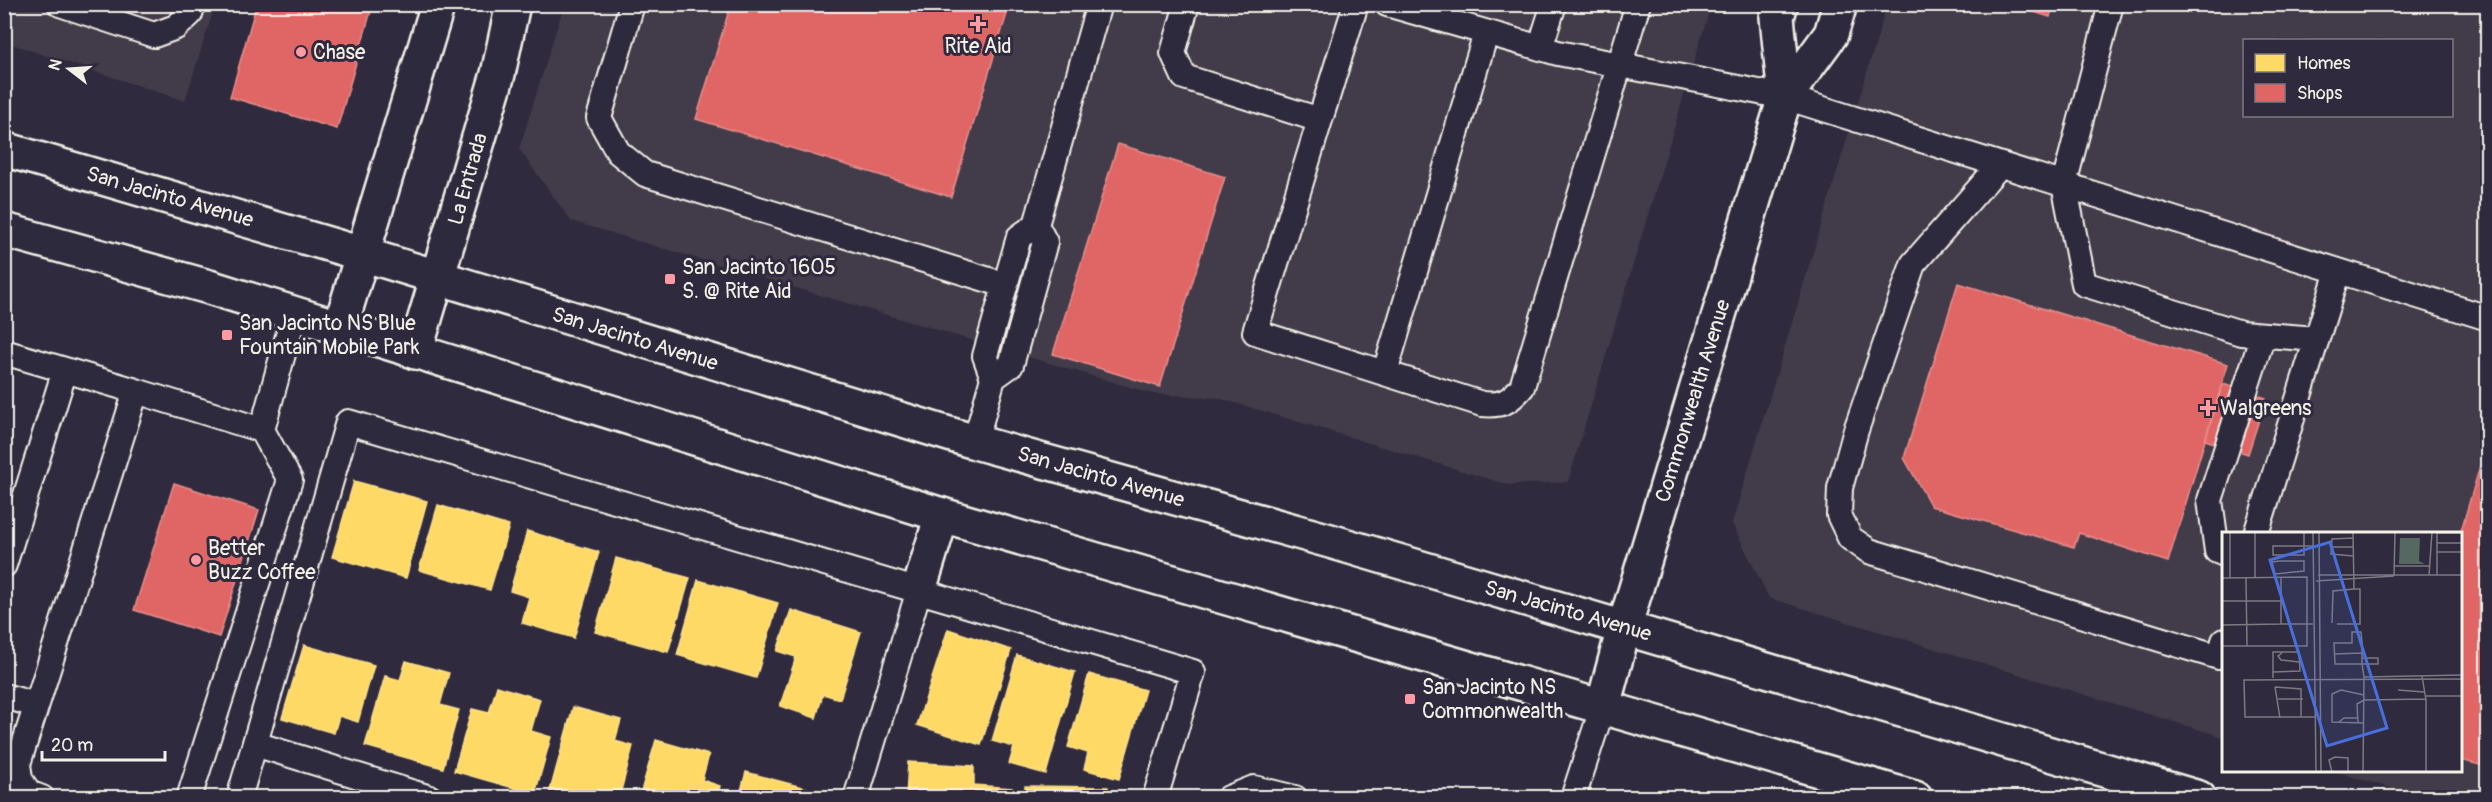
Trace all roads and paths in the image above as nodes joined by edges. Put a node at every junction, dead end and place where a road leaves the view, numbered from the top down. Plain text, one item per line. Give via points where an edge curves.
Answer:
1 (193, 4) edge
2 (438, 4) edge
3 (513, 4) edge
4 (632, 4) edge
5 (1099, 4) edge
6 (1187, 4) edge
7 (1356, 4) edge
8 (1387, 4) edge
9 (1554, 4) edge
10 (1638, 4) edge
11 (1780, 4) edge
12 (1840, 4) edge
13 (2111, 4) edge
14 (70, 6) edge
15 (1486, 33) junction
16 (1540, 48) junction
17 (1619, 65) junction
18 (1785, 97) junction
19 (1320, 120) junction
20 (4, 149) edge
21 (2000, 165) junction
22 (2064, 184) junction
23 (1036, 225) junction
24 (4, 230) edge
25 (363, 254) junction
26 (2338, 271) junction
27 (439, 278) junction
28 (1005, 285) junction
29 (294, 314) junction
30 (2487, 318) edge
31 (340, 328) junction
32 (2263, 335) junction
33 (2317, 339) junction
34 (4, 352) edge
35 (415, 352) junction
36 (65, 370) junction
37 (1384, 372) junction
38 (993, 378) junction
39 (136, 391) junction
40 (261, 430) junction
41 (975, 442) junction
42 (942, 514) junction
43 (2257, 532) edge
44 (2222, 554) edge
45 (4, 565) edge
46 (919, 590) junction
47 (1624, 628) junction
48 (2222, 644) edge
49 (4, 696) edge
50 (36, 705) junction
51 (1603, 706) junction
52 (255, 744) junction
53 (42, 798) edge
54 (189, 798) edge
55 (239, 798) edge
56 (430, 798) edge
57 (856, 798) edge
58 (1155, 798) edge
59 (1229, 798) edge
60 (1295, 798) edge
61 (1573, 798) edge
62 (1916, 798) edge
63 (2199, 798) edge

1 - 14 lane via 190,14 176,27 154,35
2 - 25 main road
3 - 27 main road, La Entrada via 498,74
4 - 28 lane via 599,118 618,152 645,174
5 - 23 lane
6 - 19 lane via 1173,53 1184,77
7 - 19 lane
8 - 15 lane
9 - 16 lane
10 - 17 lane
11 - 18 main road, Commonwealth Avenue via 1777,17
12 - 18 main road, Commonwealth Avenue via 1831,34
13 - 22 lane
15 - 16 lane
15 - 37 lane
16 - 17 lane
17 - 18 lane
17 - 37 lane via 1522,387 1509,402 1498,406
18 - 21 lane
18 - 47 main road, Commonwealth Avenue
19 - 37 lane via 1256,332
20 - 25 main road, San Jacinto Avenue
21 - 22 lane
21 - 48 lane via 1913,264 1856,430 1840,488 1839,515 1850,538 1869,551 2218,657
22 - 26 lane
22 - 32 lane via 2084,284 2241,333
23 - 28 lane via 1019,237
23 - 38 lane via 1045,242 1011,365
24 - 29 main road
25 - 27 main road, San Jacinto Avenue
25 - 31 main road
26 - 30 lane
26 - 33 lane
27 - 35 main road, La Entrada
27 - 41 main road, San Jacinto Avenue
28 - 38 lane via 985,356
29 - 31 main road
29 - 40 lane
31 - 35 main road
32 - 33 lane
32 - 44 lane via 2210,500 2217,551
33 - 43 lane
34 - 36 lane
35 - 42 main road
36 - 39 lane
36 - 45 lane
38 - 41 lane
39 - 40 lane
39 - 50 lane
40 - 54 lane via 290,480
41 - 47 main road, San Jacinto Avenue
42 - 46 main road
42 - 51 main road
46 - 52 lane via 348,422
46 - 57 lane
46 - 58 lane via 1193,672
47 - 51 main road, Commonwealth Avenue
47 - 63 main road, San Jacinto Avenue
49 - 50 lane
50 - 53 lane via 18,764 20,779 29,793
51 - 61 lane
51 - 62 main road
52 - 55 lane
52 - 56 lane
59 - 60 lane via 1254,788

